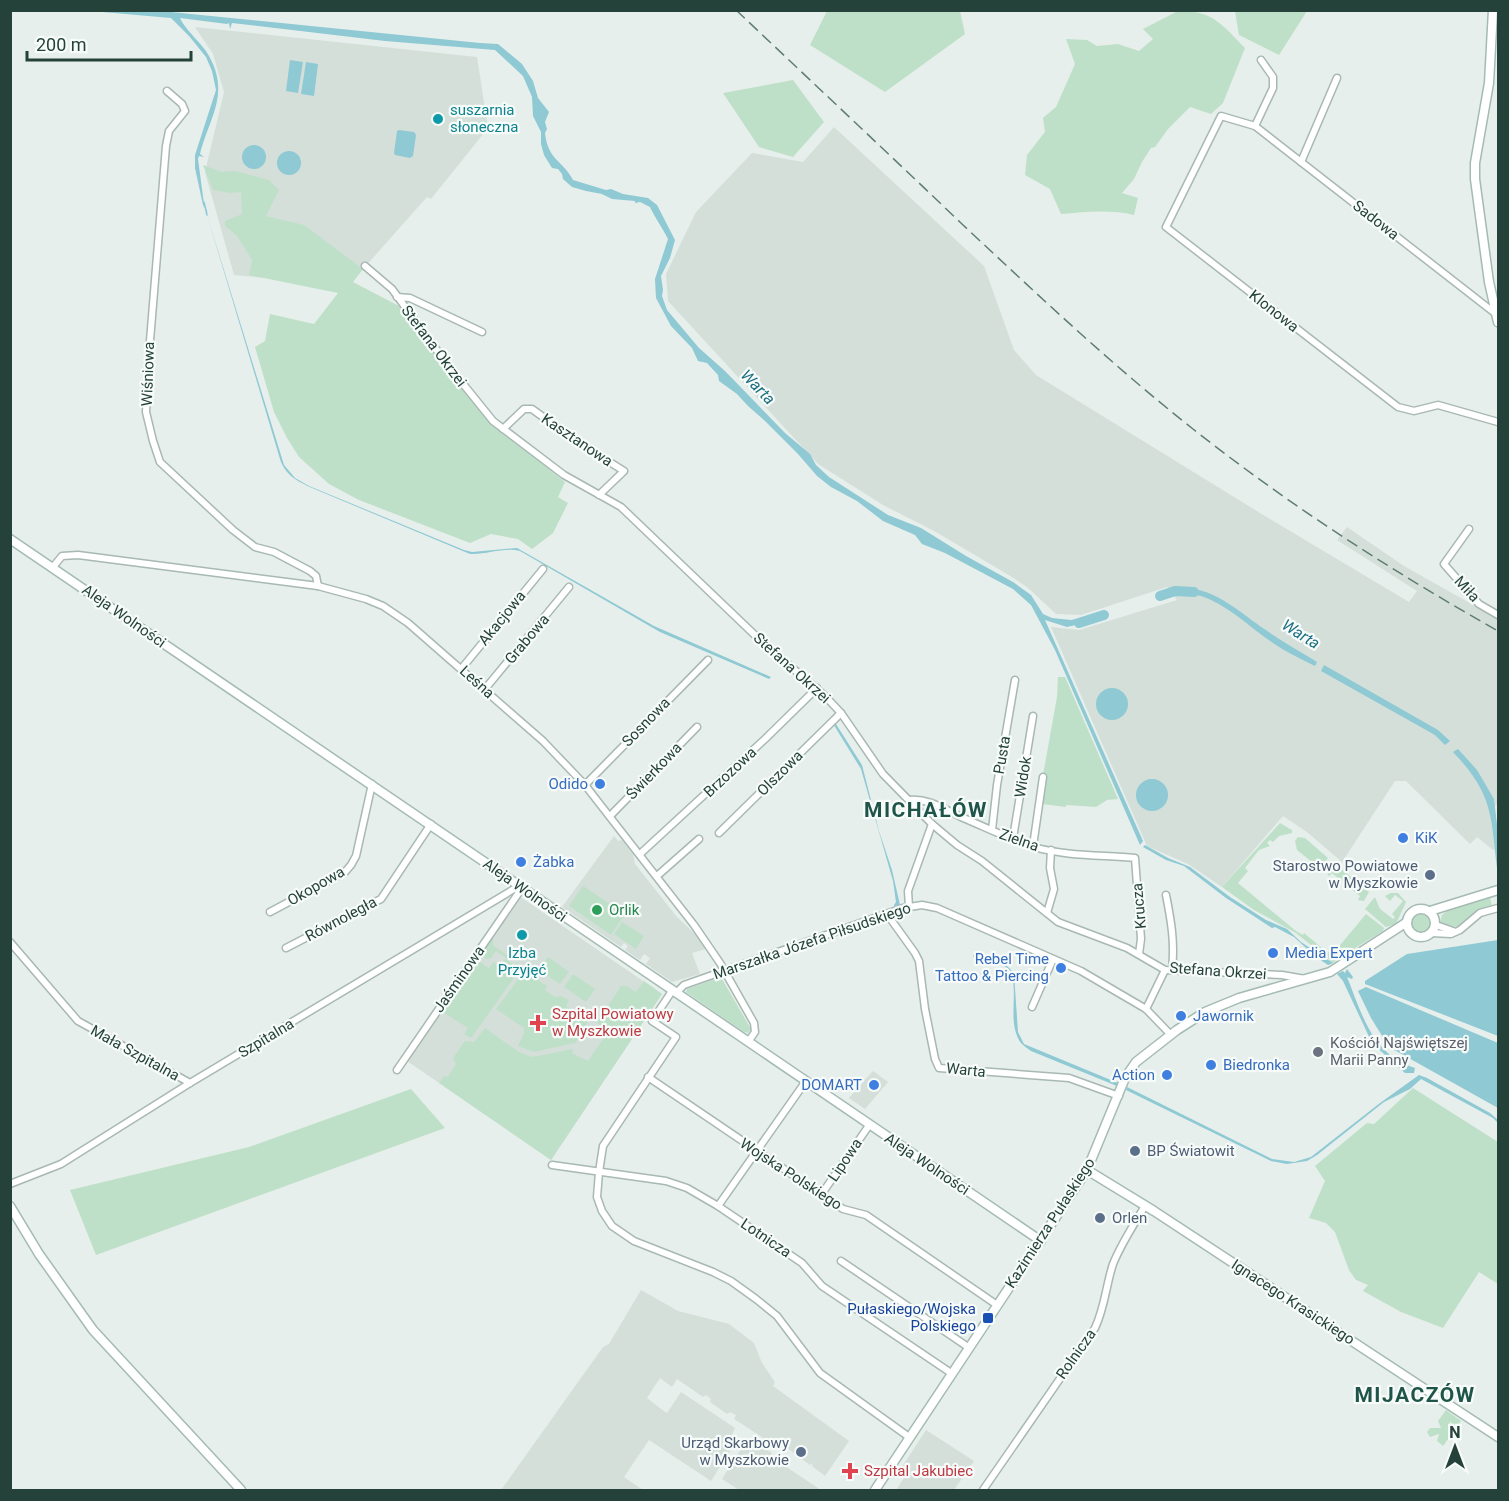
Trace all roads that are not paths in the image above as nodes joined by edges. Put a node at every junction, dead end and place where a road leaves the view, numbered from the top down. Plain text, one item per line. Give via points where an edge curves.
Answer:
1 (1493, 10) edge
2 (1262, 60) dead end
3 (1337, 78) dead end
4 (167, 91) dead end
5 (1221, 116) joint
6 (1255, 126) junction
7 (1301, 162) junction
8 (365, 266) dead end
9 (397, 297) junction
10 (1498, 318) edge
11 (482, 332) dead end
12 (1498, 422) edge
13 (503, 429) junction
14 (599, 495) junction
15 (1469, 529) dead end
16 (10, 539) edge
17 (53, 567) junction
18 (543, 569) dead end
19 (318, 586) junction
20 (569, 587) dead end
21 (1498, 615) edge
22 (708, 660) dead end
23 (462, 668) junction
24 (1015, 680) dead end
25 (817, 688) junction
26 (485, 689) junction
27 (839, 715) junction
28 (1033, 716) dead end
29 (697, 727) dead end
30 (1043, 777) dead end
31 (372, 784) junction
32 (585, 785) junction
33 (909, 800) junction
34 (610, 816) junction
35 (932, 824) junction
36 (430, 825) junction
37 (992, 830) junction
38 (719, 833) dead end
39 (1013, 838) junction
40 (699, 839) dead end
41 (1033, 846) junction
42 (1051, 850) junction
43 (640, 854) junction
44 (1135, 858) joint
45 (657, 876) junction
46 (520, 887) junction
47 (1497, 891) edge
48 (1166, 896) dead end
49 (1453, 904) junction
50 (906, 908) junction
51 (1498, 908) edge
52 (1430, 911) junction
53 (270, 912) dead end
54 (1047, 913) junction
55 (887, 914) junction
56 (1407, 922) junction
57 (1434, 926) junction
58 (1410, 932) junction
59 (1383, 937) junction
60 (10, 942) edge
61 (286, 948) dead end
62 (1139, 954) junction
63 (1053, 959) junction
64 (1169, 969) junction
65 (724, 971) junction
66 (1305, 979) junction
67 (674, 992) junction
68 (1032, 1007) dead end
69 (1146, 1010) junction
70 (1171, 1035) junction
71 (748, 1042) junction
72 (397, 1070) dead end
73 (648, 1077) junction
74 (806, 1081) junction
75 (189, 1083) junction
76 (1119, 1095) junction
77 (870, 1124) junction
78 (757, 1152) junction
79 (552, 1165) dead end
80 (1087, 1170) junction
81 (599, 1172) junction
82 (10, 1184) edge
83 (821, 1195) junction
84 (10, 1206) edge
85 (718, 1206) junction
86 (1145, 1206) junction
87 (1041, 1241) junction
88 (841, 1261) dead end
89 (997, 1305) junction
90 (968, 1347) junction
91 (951, 1373) junction
92 (909, 1437) junction
93 (1498, 1437) edge
94 (241, 1491) edge
95 (875, 1491) edge
96 (983, 1491) edge

1 - 10 street via 1489,83 1475,179
2 - 6 street via 1273,77 1273,88
3 - 7 street
4 - 19 street, Wiśniowa via 185,111 170,131 166,146 146,412 153,441 160,462 233,530 255,548 274,552 310,571
5 - 6 street, Sadowa
5 - 12 street, Klonowa via 1166,227 1398,407 1414,411 1438,405
6 - 7 street, Sadowa
7 - 10 street, Sadowa
8 - 9 street, Stefana Okrzei
9 - 11 street via 410,298
9 - 13 street, Stefana Okrzei
13 - 14 street, Stefana Okrzei via 564,475
13 - 14 street, Kasztanowa via 524,410 532,410 624,471
14 - 25 street, Stefana Okrzei via 621,507 759,639
15 - 21 street, Miła via 1444,564 1479,604
16 - 17 street, Aleja Wolności
17 - 19 street, Leśna via 62,556 78,555
17 - 31 street, Aleja Wolności
18 - 23 street, Akacjowa
19 - 23 street, Leśna via 360,596 395,614
20 - 26 street, Grabowa
22 - 32 street, Sosnowa
23 - 26 street, Leśna
24 - 37 street, Pusta
25 - 27 street, Stefana Okrzei
25 - 43 street, Brzozowa
26 - 32 street, Leśna
27 - 33 street, Stefana Okrzei via 883,774
27 - 38 street, Olszowa
28 - 39 street, Widok
29 - 34 street, Świerkowa
30 - 41 street
31 - 36 street, Aleja Wolności
31 - 53 street, Okopowa via 351,866
32 - 34 street, Leśna
33 - 35 street, Stefana Okrzei
33 - 37 street, Zielna via 930,803
34 - 43 street, Leśna
35 - 50 street via 908,891
35 - 54 street, Stefana Okrzei
36 - 46 street, Aleja Wolności
36 - 61 street, Równoległa via 381,899
37 - 39 street, Zielna
39 - 41 street, Zielna
40 - 45 street
41 - 42 street, Zielna
42 - 44 street, Zielna
42 - 54 street via 1054,888
43 - 45 street, Leśna
44 - 62 street, Krucza
45 - 65 street, Leśna
46 - 67 street, Aleja Wolności
46 - 72 street, Jaśminowa
46 - 75 street, Szpitalna
47 - 49 street
48 - 64 street via 1174,951
49 - 52 street
49 - 57 street via 1440,914
50 - 55 street, Marszałka Józefa Piłsudskiego
50 - 63 street, Marszałka Józefa Piłsudskiego via 937,908
51 - 57 street via 1480,913 1451,934
52 - 56 street via 1414,910
52 - 57 street
54 - 62 street, Stefana Okrzei via 1066,926
55 - 65 street, Marszałka Józefa Piłsudskiego
55 - 76 street, Warta via 915,953 939,1068 1069,1078
56 - 58 street
56 - 59 street, Kazimierza Pułaskiego
57 - 58 street via 1422,937
58 - 59 street, Kazimierza Pułaskiego
59 - 66 street, Kazimierza Pułaskiego via 1330,972
60 - 75 street, Mała Szpitalna via 78,1021
62 - 64 street, Stefana Okrzei
63 - 68 street
63 - 69 street, Marszałka Józefa Piłsudskiego via 1096,979
64 - 66 street, Stefana Okrzei
64 - 69 street
65 - 67 street, Marszałka Józefa Piłsudskiego
65 - 71 street, Leśna via 754,1023 755,1032
66 - 70 street, Kazimierza Pułaskiego via 1228,1002
67 - 71 street, Aleja Wolności
67 - 73 street via 652,1021 676,1037
69 - 70 street, Marszałka Józefa Piłsudskiego
70 - 76 street, Kazimierza Pułaskiego via 1136,1062
71 - 74 street, Aleja Wolności
73 - 78 street, Wojska Polskiego
73 - 81 street via 603,1146
74 - 77 street, Aleja Wolności
74 - 78 street
75 - 82 street, Szpitalna via 61,1164
76 - 80 street, Kazimierza Pułaskiego
77 - 83 street, Lipowa
77 - 87 street, Aleja Wolności
78 - 83 street, Wojska Polskiego
78 - 85 street
79 - 81 street, Lotnicza
80 - 86 street, Ignacego Krasickiego
80 - 87 street, Kazimierza Pułaskiego
81 - 85 street, Lotnicza via 666,1181
81 - 92 street via 597,1197 612,1226 634,1241 731,1281 777,1316 820,1373
83 - 89 street, Wojska Polskiego via 843,1209 866,1215
84 - 94 street via 93,1330
85 - 91 street, Lotnicza via 802,1263 822,1286
86 - 93 street, Ignacego Krasickiego
86 - 96 street, Rolnicza via 1113,1265 1095,1328
87 - 89 street, Kazimierza Pułaskiego
88 - 90 street
89 - 90 street, Kazimierza Pułaskiego
90 - 91 street, Kazimierza Pułaskiego
91 - 92 street, Kazimierza Pułaskiego
92 - 95 street, Kazimierza Pułaskiego

